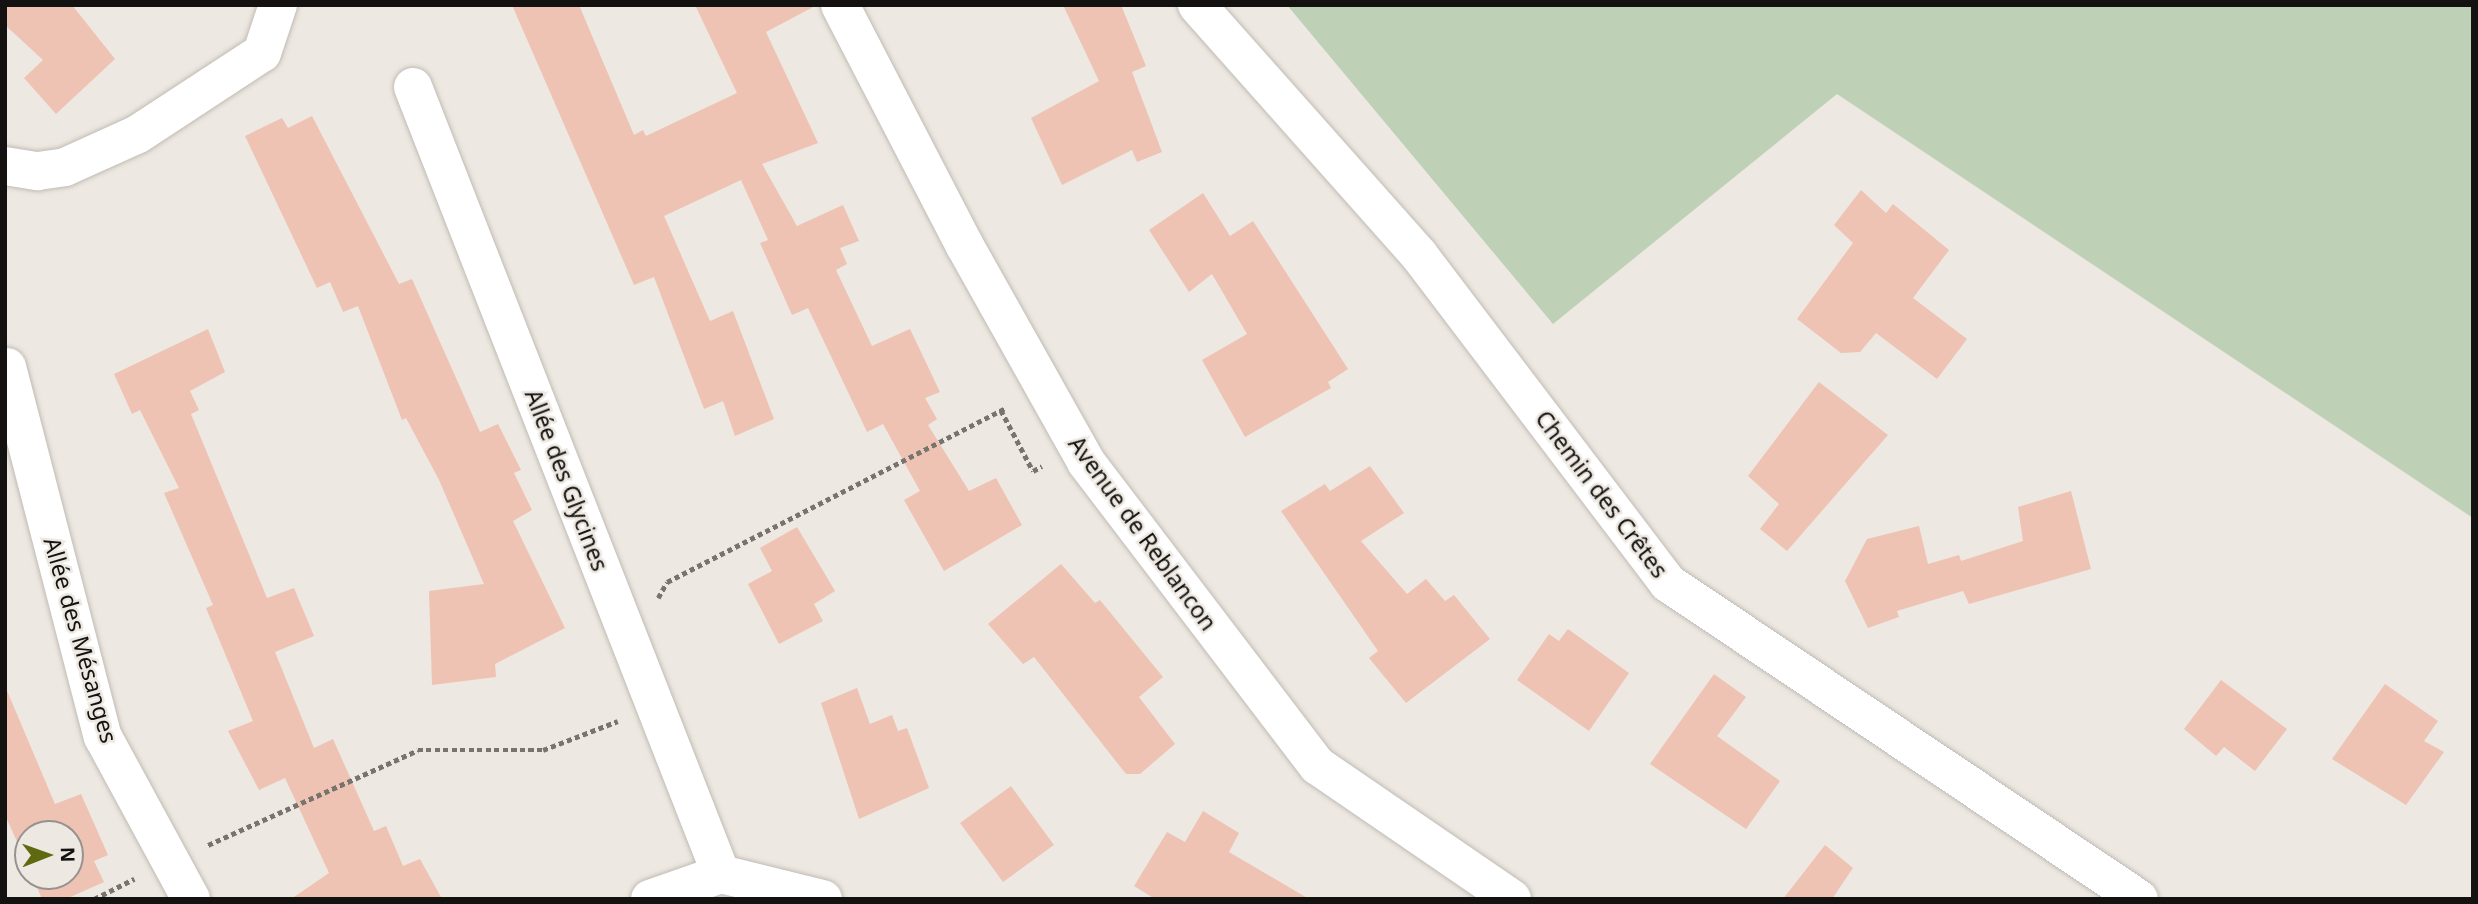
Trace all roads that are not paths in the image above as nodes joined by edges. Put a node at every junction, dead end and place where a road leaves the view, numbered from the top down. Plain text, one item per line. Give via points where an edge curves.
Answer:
1 (278, 5) edge
2 (840, 5) edge
3 (1197, 5) edge
4 (413, 87) dead end
5 (5, 166) edge
6 (7, 367) dead end
7 (720, 874) junction
8 (191, 899) edge
9 (650, 899) edge
10 (824, 899) edge
11 (1512, 899) edge
12 (2139, 899) edge

1 - 5 street via 262,53 138,134 65,167 38,171
2 - 11 street, Avenue de Reblancon via 1086,462 1318,766
3 - 12 street, Chemin des Crêtes via 1419,255 1668,583
4 - 7 street, Allée des Glycines
6 - 8 street, Allée des Mésanges via 103,737
7 - 9 street
7 - 10 street

